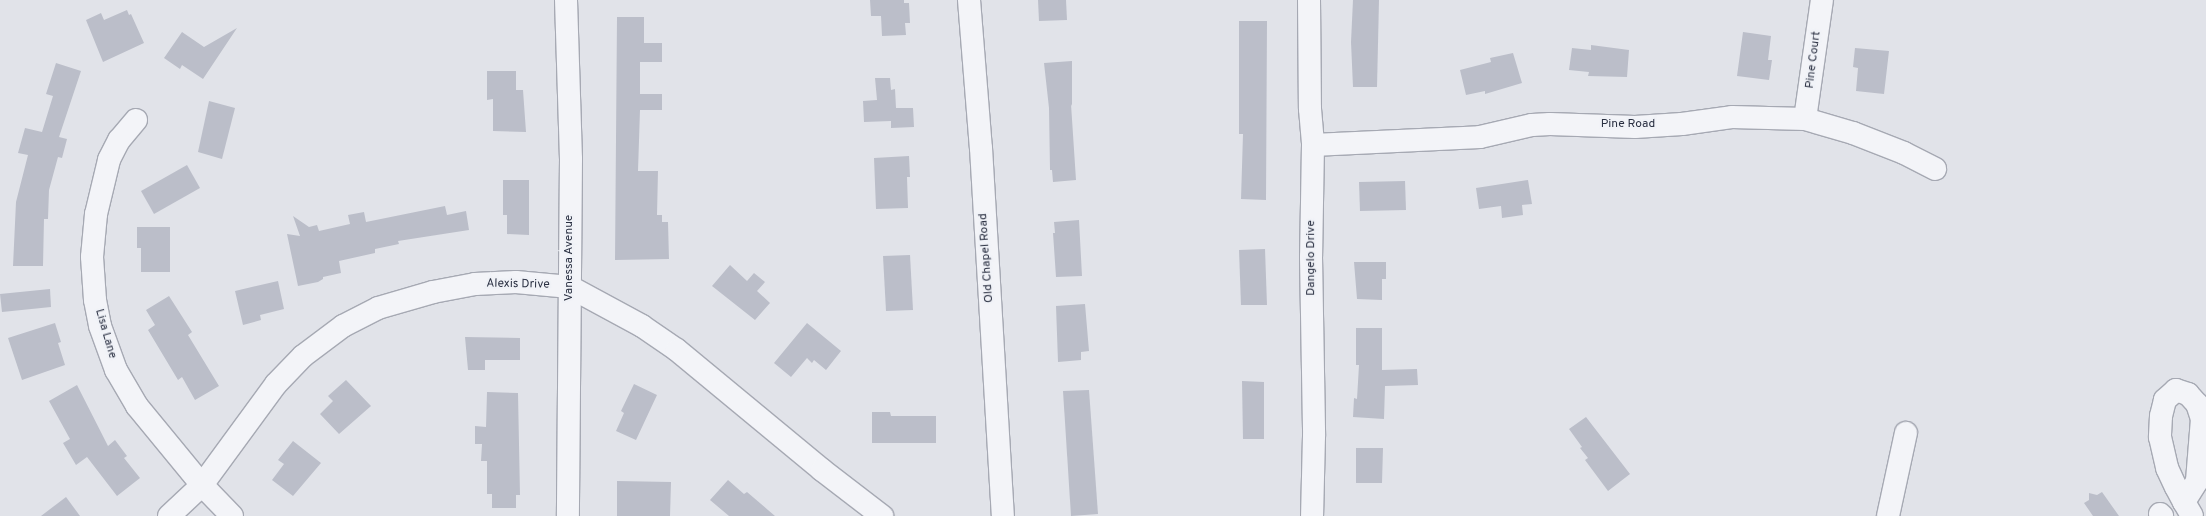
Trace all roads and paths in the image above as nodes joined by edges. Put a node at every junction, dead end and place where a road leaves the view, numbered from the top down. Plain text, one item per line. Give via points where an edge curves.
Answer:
1 (566, 0) edge
2 (969, 0) edge
3 (1309, 0) edge
4 (1822, 0) edge
5 (1805, 119) junction
6 (136, 120) dead end
7 (1313, 145) junction
8 (1935, 169) dead end
9 (570, 286) junction
10 (1906, 432) dead end
11 (202, 485) junction
12 (170, 516) edge
13 (232, 516) edge
14 (568, 516) edge
15 (882, 516) edge
16 (1003, 516) edge
17 (1312, 516) edge
18 (1888, 516) edge

1 - 9 street, Vanessa Avenue
2 - 16 street, Old Chapel Road
3 - 7 street, Dangelo Drive
4 - 5 street, Pine Court
5 - 7 street, Pine Road via 1732,116 1682,124 1550,124 1480,137
5 - 8 street, Pine Road via 1853,133
6 - 11 street, Lisa Lane via 114,148 105,171 93,242 95,300 108,349 125,388
7 - 17 street, Dangelo Drive
9 - 11 street, Alexis Drive via 516,282 474,284 401,300 359,317 318,344 283,377
9 - 14 street, Vanessa Avenue
9 - 15 street, Alexis Drive via 642,326 677,350
10 - 18 street
11 - 12 street, Alexis Drive
11 - 13 street, Lisa Lane

